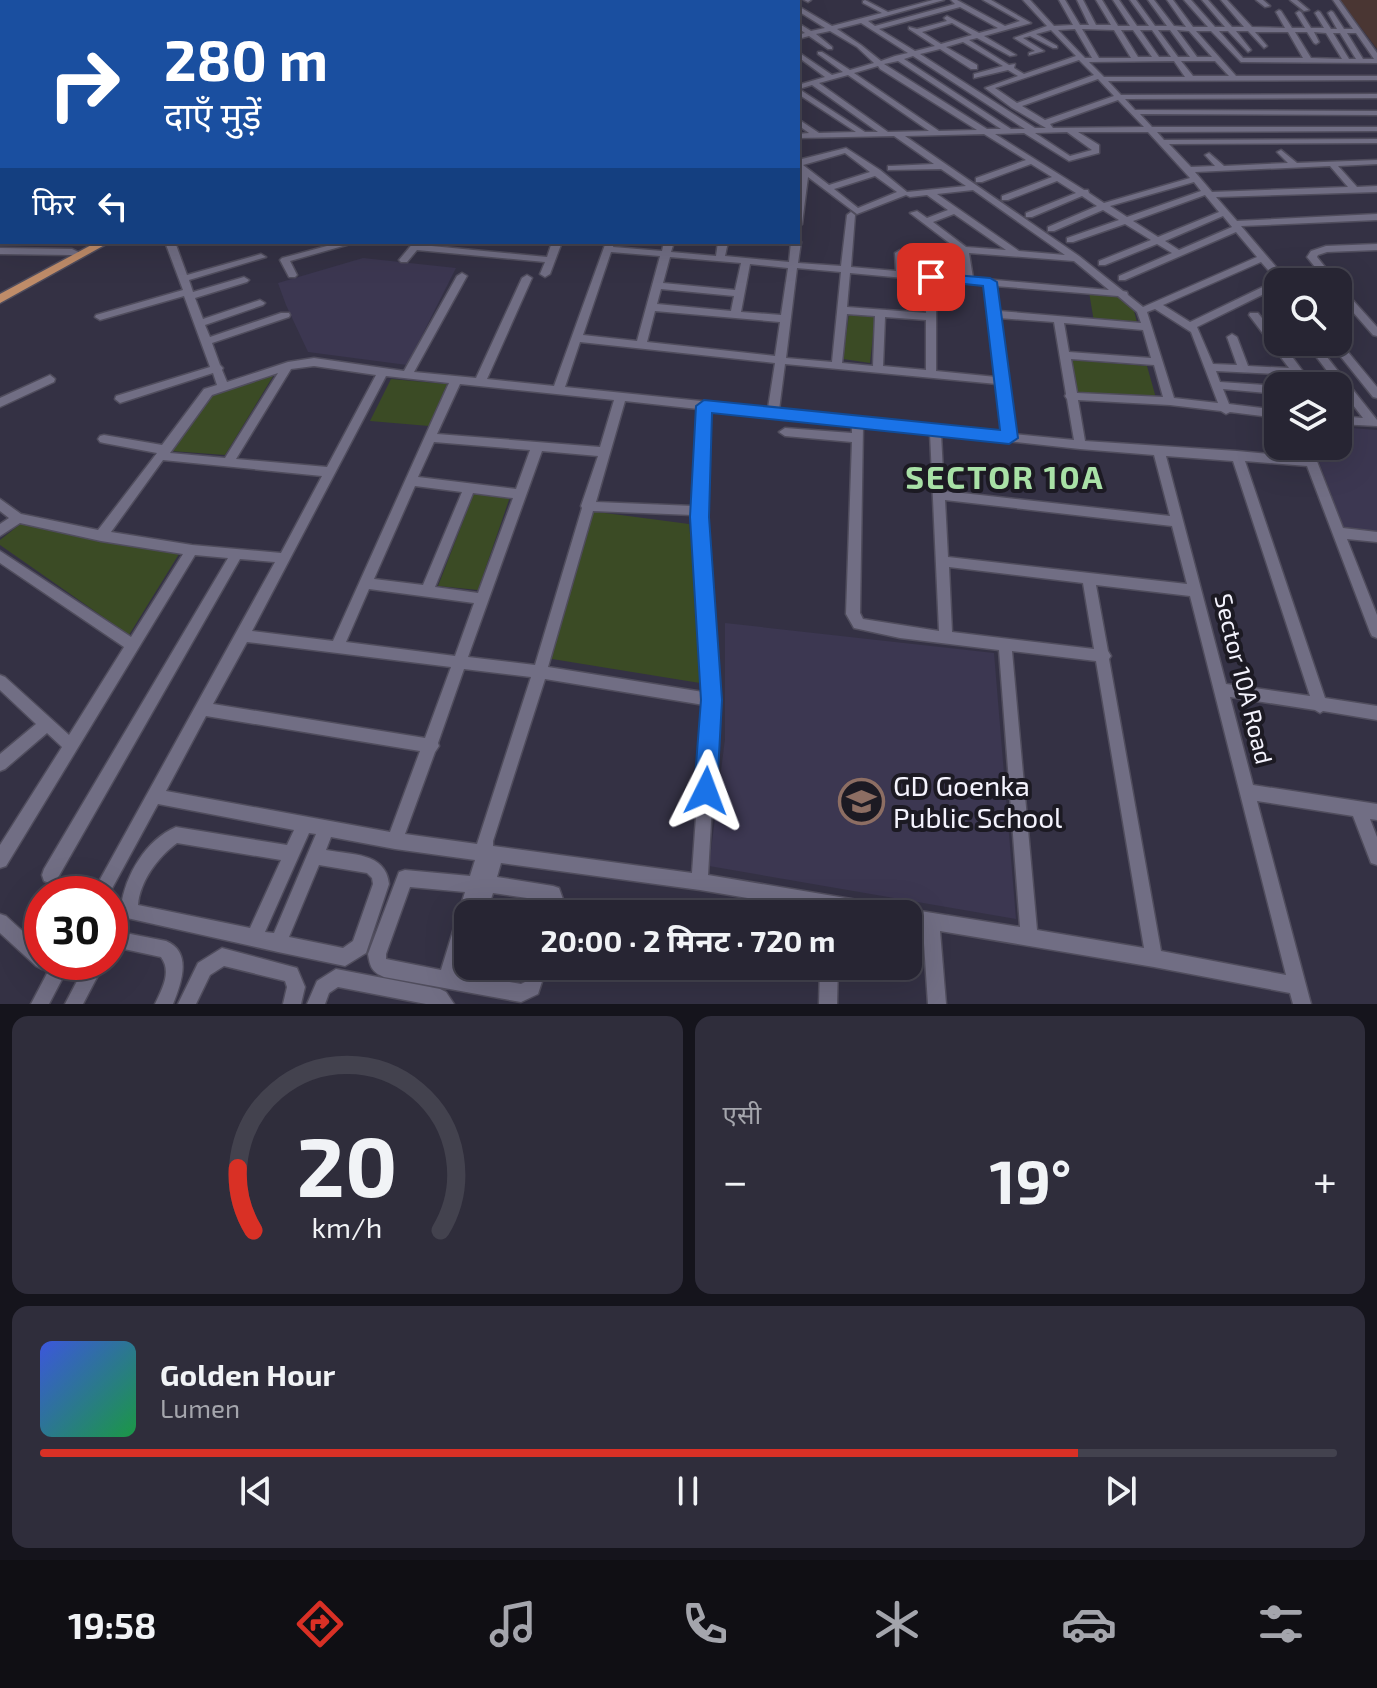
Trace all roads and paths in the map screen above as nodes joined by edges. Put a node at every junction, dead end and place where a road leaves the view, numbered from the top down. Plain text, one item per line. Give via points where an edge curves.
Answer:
1 (876, 0) edge
2 (941, 0) edge
3 (986, 0) edge
4 (1026, 0) edge
5 (1062, 0) edge
6 (1080, 0) edge
7 (1099, 0) edge
8 (1116, 0) edge
9 (1133, 0) edge
10 (1151, 0) edge
11 (1170, 0) edge
12 (1187, 0) edge
13 (1205, 0) edge
14 (1224, 0) edge
15 (1259, 0) edge
16 (1293, 0) edge
17 (1336, 0) edge
18 (865, 2) edge
19 (956, 2) edge
20 (800, 6) edge
21 (1267, 6) dead end
22 (1279, 12) dead end
23 (892, 13) junction
24 (1318, 13) dead end
25 (1331, 13) dead end
26 (863, 21) junction
27 (1025, 22) junction
28 (800, 26) edge
29 (1077, 27) junction
30 (1093, 27) junction
31 (874, 28) junction
32 (1004, 28) junction
33 (1054, 28) junction
34 (1115, 28) junction
35 (1134, 28) junction
36 (1153, 28) junction
37 (833, 29) junction
38 (1173, 29) junction
39 (1191, 29) junction
40 (1212, 29) junction
41 (1231, 29) junction
42 (1249, 29) junction
43 (1040, 30) junction
44 (1288, 30) junction
45 (1308, 30) junction
46 (1328, 31) junction
47 (1344, 31) junction
48 (1358, 31) junction
49 (1030, 33) junction
50 (811, 34) junction
51 (977, 35) junction
52 (800, 37) edge
53 (963, 39) junction
54 (1316, 42) dead end
55 (1067, 44) junction
56 (940, 45) junction
57 (1264, 46) dead end
58 (1055, 47) junction
59 (830, 48) dead end
60 (1209, 49) junction
61 (1230, 50) junction
62 (1041, 51) junction
63 (916, 52) junction
64 (820, 53) dead end
65 (1031, 54) dead end
66 (800, 55) edge
67 (1012, 55) dead end
68 (897, 57) junction
69 (1082, 58) junction
70 (1135, 58) junction
71 (1156, 58) junction
72 (1175, 58) junction
73 (1194, 58) junction
74 (1096, 59) junction
75 (1217, 59) junction
76 (1377, 59) edge
77 (1308, 60) junction
78 (1347, 61) junction
79 (1361, 61) junction
80 (878, 62) junction
81 (1012, 66) junction
82 (974, 67) dead end
83 (847, 72) junction
84 (977, 76) dead end
85 (1023, 76) junction
86 (830, 77) junction
87 (1233, 77) junction
88 (1100, 78) junction
89 (1190, 78) junction
90 (1377, 78) edge
91 (802, 85) edge
92 (1377, 96) edge
93 (1120, 97) junction
94 (1015, 106) junction
95 (1134, 112) junction
96 (1377, 113) edge
97 (800, 122) edge
98 (1044, 123) junction
99 (1377, 129) edge
100 (1056, 130) junction
101 (1069, 130) junction
102 (1150, 130) junction
103 (985, 131) junction
104 (1010, 131) junction
105 (1030, 131) junction
106 (936, 132) junction
107 (890, 133) junction
108 (863, 134) junction
109 (800, 136) edge
110 (818, 136) junction
111 (1377, 141) edge
112 (1162, 142) junction
113 (1281, 152) dead end
114 (1209, 155) dead end
115 (1250, 159) dead end
116 (1032, 161) junction
117 (800, 164) edge
118 (1375, 164) edge
119 (1333, 165) junction
120 (800, 166) edge
121 (942, 166) junction
122 (1295, 166) junction
123 (800, 167) edge
124 (891, 168) dead end
125 (1258, 168) junction
126 (1223, 170) junction
127 (877, 172) junction
128 (1192, 175) junction
129 (1059, 177) junction
130 (976, 184) junction
131 (828, 188) junction
132 (1377, 189) edge
133 (1355, 190) junction
134 (929, 192) junction
135 (1085, 192) junction
136 (1208, 193) junction
137 (910, 194) dead end
138 (800, 198) edge
139 (1005, 198) dead end
140 (1106, 205) junction
141 (955, 210) junction
142 (914, 213) dead end
143 (1224, 213) junction
144 (851, 215) dead end
145 (1029, 215) dead end
146 (1377, 217) edge
147 (1127, 219) junction
148 (926, 222) junction
149 (1236, 226) junction
150 (1051, 229) dead end
151 (1070, 240) dead end
152 (1156, 240) junction
153 (88, 244) edge
154 (100, 244) edge
155 (173, 244) edge
156 (469, 244) edge
157 (514, 244) edge
158 (556, 244) edge
159 (668, 244) edge
160 (723, 244) edge
161 (796, 244) edge
162 (328, 245) edge
163 (417, 245) edge
164 (609, 245) edge
165 (1377, 247) edge
166 (964, 250) junction
167 (0, 251) edge
168 (76, 253) junction
169 (464, 253) junction
170 (900, 253) dead end
171 (1178, 253) junction
172 (666, 254) junction
173 (1018, 255) junction
174 (261, 257) dead end
175 (508, 257) junction
176 (1264, 257) junction
177 (1076, 258) junction
178 (720, 259) junction
179 (404, 260) dead end
180 (549, 260) junction
181 (746, 261) junction
182 (1102, 263) dead end
183 (793, 265) junction
184 (1271, 268) edge
185 (1320, 268) edge
186 (845, 270) junction
187 (545, 274) dead end
188 (292, 275) dead end
189 (901, 275) junction
190 (462, 276) dead end
191 (931, 277) junction
192 (527, 278) dead end
193 (1122, 278) dead end
194 (183, 279) junction
195 (244, 280) dead end
196 (969, 280) junction
197 (990, 282) junction
198 (657, 286) junction
199 (1264, 290) edge
200 (0, 291) edge
201 (739, 293) junction
202 (187, 294) junction
203 (1124, 294) junction
204 (0, 299) edge
205 (260, 303) dead end
206 (1156, 305) junction
207 (1352, 305) edge
208 (651, 307) junction
209 (842, 310) junction
210 (1142, 311) junction
211 (880, 313) junction
212 (993, 314) junction
213 (285, 315) dead end
214 (735, 315) junction
215 (1254, 315) dead end
216 (100, 317) dead end
217 (931, 317) junction
218 (785, 319) junction
219 (1059, 321) junction
220 (200, 323) junction
221 (1191, 326) junction
222 (1148, 327) junction
223 (1377, 333) edge
224 (1232, 337) dead end
225 (576, 338) junction
226 (208, 341) junction
227 (641, 345) junction
228 (1065, 355) junction
229 (1321, 356) edge
230 (1346, 356) edge
231 (782, 361) junction
232 (1158, 362) junction
233 (837, 364) junction
234 (288, 366) junction
235 (1209, 367) junction
236 (218, 368) junction
237 (878, 368) junction
238 (1244, 369) junction
239 (383, 372) junction
240 (1299, 372) joint
241 (931, 374) junction
242 (407, 375) junction
243 (50, 379) dead end
244 (456, 380) junction
245 (1002, 381) junction
246 (480, 382) junction
247 (1217, 385) junction
248 (223, 387) junction
249 (1264, 389) edge
250 (558, 391) junction
251 (1377, 394) edge
252 (621, 396) junction
253 (1070, 396) junction
254 (120, 399) dead end
255 (1170, 401) junction
256 (0, 403) edge
257 (704, 406) junction
258 (1226, 410) junction
259 (773, 413) junction
260 (1264, 413) edge
261 (1352, 421) edge
262 (858, 422) junction
263 (1375, 423) edge
264 (935, 430) junction
265 (785, 432) dead end
266 (430, 438) junction
267 (857, 438) junction
268 (1009, 438) junction
269 (104, 439) dead end
270 (1080, 445) junction
271 (537, 448) junction
272 (1159, 451) junction
273 (604, 452) junction
274 (164, 453) junction
275 (1237, 455) junction
276 (228, 462) junction
277 (1311, 462) joint
278 (329, 472) junction
279 (411, 481) junction
280 (469, 488) junction
281 (520, 494) junction
282 (938, 495) junction
283 (0, 504) edge
284 (587, 506) junction
285 (700, 511) junction
286 (18, 518) junction
287 (1177, 522) junction
288 (0, 531) edge
289 (1339, 533) junction
290 (101, 536) junction
291 (1377, 537) edge
292 (192, 550) junction
293 (237, 554) junction
294 (0, 556) edge
295 (283, 558) junction
296 (941, 561) junction
297 (1089, 580) junction
298 (365, 583) junction
299 (1360, 587) junction
300 (1377, 589) edge
301 (1196, 591) junction
302 (427, 592) junction
303 (482, 599) junction
304 (1377, 632) edge
305 (243, 636) junction
306 (946, 638) junction
307 (1005, 645) junction
308 (133, 646) junction
309 (337, 647) junction
310 (1104, 656) junction
311 (461, 662) junction
312 (539, 672) junction
313 (0, 681) edge
314 (1220, 689) junction
315 (711, 700) junction
316 (1320, 706) junction
317 (203, 709) junction
318 (1377, 713) edge
319 (47, 724) junction
320 (71, 746) junction
321 (432, 746) junction
322 (0, 764) edge
323 (1247, 792) junction
324 (154, 796) junction
325 (1358, 809) junction
326 (1377, 812) edge
327 (305, 824) junction
328 (327, 828) junction
329 (395, 841) junction
330 (292, 854) junction
331 (490, 854) junction
332 (315, 856) junction
333 (1377, 857) edge
334 (0, 860) edge
335 (50, 875) dead end
336 (110, 876) edge
337 (700, 882) junction
338 (482, 885) junction
339 (480, 900) edge
340 (555, 900) edge
341 (787, 900) edge
342 (922, 919) edge
343 (931, 920) junction
344 (0, 922) edge
345 (1029, 937) junction
346 (254, 938) junction
347 (24, 942) edge
348 (128, 942) edge
349 (278, 944) junction
350 (1154, 958) junction
351 (454, 972) edge
352 (451, 979) junction
353 (47, 980) edge
354 (87, 980) edge
355 (454, 980) edge
356 (457, 980) edge
357 (534, 980) edge
358 (829, 980) edge
359 (1298, 986) junction
360 (40, 1004) edge
361 (74, 1004) edge
362 (164, 1004) edge
363 (187, 1004) edge
364 (292, 1004) edge
365 (316, 1004) edge
366 (445, 1004) edge
367 (828, 1004) edge
368 (937, 1004) edge
369 (1302, 1004) edge

1 - 23 street
2 - 23 street
3 - 27 street
4 - 33 street
5 - 29 street
6 - 30 street
7 - 34 street
8 - 35 street
9 - 36 street
10 - 38 street
11 - 39 street
12 - 40 street
13 - 41 street
14 - 42 street
15 - 21 street
16 - 45 street
17 - 48 street
18 - 23 street
19 - 31 street
19 - 32 street
20 - 37 street
22 - 44 street
23 - 26 street
24 - 46 street
25 - 47 street
26 - 31 street
26 - 37 street
27 - 32 street
27 - 43 street
28 - 50 street
29 - 30 street
29 - 33 street
29 - 74 street
30 - 34 street
31 - 63 street
32 - 51 street
33 - 43 street
33 - 55 street
34 - 35 street
34 - 70 street
35 - 36 street
35 - 71 street
36 - 38 street
36 - 72 street
37 - 50 street
37 - 80 street
38 - 39 street
38 - 73 street
39 - 40 street
39 - 60 street
40 - 41 street
40 - 61 street
41 - 42 street
41 - 61 street via 1249,49
42 - 44 street
42 - 57 street
43 - 49 street
44 - 45 street
44 - 77 street
45 - 46 street
45 - 54 street
46 - 47 street
46 - 78 street
47 - 48 street
47 - 79 street
48 - 76 street
49 - 58 street
49 - 62 street via 1017,38
50 - 52 street
50 - 59 street
51 - 53 street
51 - 56 street via 950,19 914,30
51 - 67 street
53 - 56 street
53 - 81 street
55 - 58 street
55 - 69 street
56 - 63 street
56 - 82 street
58 - 62 street
60 - 61 street
60 - 75 street
61 - 77 street via 1243,61
62 - 65 street
63 - 68 street
63 - 105 street
64 - 83 street
66 - 86 street
68 - 80 street
68 - 104 street
69 - 74 street
69 - 85 street
69 - 88 street
70 - 71 street
70 - 74 street
71 - 72 street
72 - 73 street
72 - 89 street
73 - 75 street
75 - 87 street
76 - 79 street
77 - 78 street
78 - 79 street
80 - 83 street
80 - 103 street
81 - 84 street
81 - 85 street
83 - 86 street
83 - 106 street
85 - 94 street via 989,88
86 - 91 street
87 - 89 street
87 - 90 street
88 - 89 street
88 - 93 street
88 - 94 street
91 - 107 street
91 - 108 street
92 - 93 street
93 - 95 street
93 - 98 street
94 - 98 street
95 - 96 street
95 - 102 street
97 - 110 street
98 - 100 street
99 - 102 street
100 - 101 street
100 - 105 street
101 - 102 street
101 - 105 street via 1096,151 1069,159
102 - 112 street
103 - 104 street
103 - 106 street
103 - 116 street
104 - 105 street
106 - 107 street
107 - 108 street
107 - 121 street
108 - 110 street
109 - 110 street
111 - 112 street
112 - 128 street
113 - 122 street
114 - 126 street
115 - 125 street
116 - 129 street
116 - 130 street
117 - 127 street via 846,150
118 - 119 street
119 - 122 street
119 - 133 street
120 - 138 street
121 - 124 street
121 - 130 street
122 - 125 street
123 - 131 street
125 - 126 street
126 - 128 street
127 - 131 street
127 - 131 street via 903,193 857,211
128 - 136 street
128 - 140 street
129 - 135 street
129 - 139 street
130 - 134 street
130 - 177 street
132 - 133 street
133 - 136 street
134 - 137 street
134 - 141 street
135 - 140 street
135 - 145 street
136 - 143 street
136 - 147 street
140 - 147 street
140 - 150 street
141 - 148 street
141 - 173 street
142 - 148 street
143 - 149 street
143 - 152 street
144 - 186 street
146 - 149 street
147 - 151 street
147 - 152 street
148 - 166 street
149 - 171 street
149 - 176 street
152 - 171 street
152 - 182 street
153 - 168 main road
154 - 168 main road
155 - 194 street
156 - 169 street
157 - 175 street
158 - 180 street
159 - 172 street
160 - 178 street
161 - 183 street
162 - 188 street via 285,260
163 - 169 street
163 - 179 street
164 - 172 street
164 - 225 street
165 - 185 street via 1314,253
166 - 173 street
166 - 196 street
167 - 168 street
168 - 200 main road
168 - 204 main road
169 - 175 street
170 - 189 street
171 - 193 street
172 - 178 street
172 - 198 street
173 - 177 street
174 - 194 street
175 - 180 street
176 - 184 street
176 - 206 street
177 - 203 street
178 - 181 street
180 - 187 street
181 - 183 street
181 - 201 street
183 - 186 street
183 - 218 street
186 - 189 street
186 - 209 street
189 - 191 street
190 - 242 street
191 - 196 street
191 - 217 street
192 - 246 street
194 - 202 street
195 - 202 street
196 - 197 street
197 - 203 street
197 - 212 street
198 - 201 street
198 - 208 street
199 - 221 street
201 - 214 street
202 - 216 street
202 - 220 street
203 - 210 street
205 - 220 street
206 - 210 street
206 - 221 street
207 - 223 street
208 - 214 street
208 - 227 street
209 - 211 street
209 - 233 street
210 - 222 street
211 - 217 street
211 - 237 street
212 - 219 street
212 - 245 street
213 - 226 street
214 - 218 street
215 - 240 street
217 - 241 street
218 - 231 street
219 - 222 street
219 - 228 street
220 - 226 street
221 - 235 street
222 - 232 street
224 - 238 street
225 - 227 street
225 - 250 street
226 - 236 street
227 - 231 street
228 - 232 street
228 - 253 street
229 - 263 street
230 - 251 street
231 - 233 street
231 - 259 street
232 - 255 street
233 - 237 street
234 - 239 street via 314,362
234 - 248 street
234 - 276 street
235 - 238 street
235 - 247 street
236 - 248 street
236 - 254 street
237 - 241 street
238 - 240 street
239 - 242 street
239 - 278 street
241 - 245 street
242 - 244 street
243 - 256 street
244 - 246 street
244 - 266 street
245 - 268 street
246 - 250 street
247 - 249 street
247 - 258 street
248 - 274 street via 208,392
250 - 252 street
252 - 257 street
252 - 273 street
253 - 255 street
253 - 270 street
255 - 258 street
257 - 259 street
257 - 285 street
258 - 260 street
259 - 262 street
261 - 263 street
262 - 264 street
262 - 267 street
264 - 268 street
264 - 282 street
265 - 267 street
266 - 271 street
266 - 279 street
267 - 306 street via 854,618 863,626
268 - 270 street
269 - 274 street
270 - 272 street
271 - 273 street
271 - 281 street
272 - 275 street
272 - 287 street, Sector 10A Road
273 - 284 street
274 - 276 street
274 - 290 street
275 - 277 street
275 - 316 street
276 - 278 street
277 - 289 street
278 - 295 street
279 - 280 street
279 - 298 street
280 - 281 street
280 - 302 street
281 - 303 street
282 - 287 street
282 - 296 street
283 - 286 street
284 - 285 street
284 - 312 street
285 - 315 street
286 - 288 street
286 - 290 street
287 - 301 street, Sector 10A Road
289 - 291 street
289 - 299 street
290 - 292 street
292 - 293 street
292 - 308 street
293 - 295 street
293 - 335 street
294 - 308 street
295 - 305 street
296 - 297 street
296 - 306 street
297 - 301 street
297 - 310 street
298 - 302 street
298 - 309 street
299 - 300 street
299 - 304 street
301 - 314 street, Sector 10A Road
302 - 303 street
303 - 311 street
305 - 309 street
305 - 317 street
306 - 307 street
307 - 310 street
307 - 345 street
308 - 320 street
309 - 311 street
310 - 350 street
311 - 312 street
311 - 321 street
312 - 315 street
312 - 331 street via 485,841
313 - 319 street
314 - 316 street
314 - 323 street, Sector 10A Road
315 - 337 street
316 - 318 street
317 - 321 street
317 - 324 street
319 - 320 street
319 - 322 street
320 - 334 street
321 - 329 street
323 - 325 street, Sector 10A Road
323 - 359 street
324 - 327 street
324 - 336 street
325 - 326 street, Sector 10A Road
325 - 333 street
327 - 328 street
327 - 330 street
328 - 329 street
328 - 332 street
329 - 331 street
330 - 346 street
330 - 346 street via 176,835 156,848 130,895 133,912
331 - 337 street
331 - 338 street
332 - 349 street
332 - 349 street via 371,866 380,874 360,947 345,957
337 - 341 street
338 - 339 street
338 - 340 street via 553,894
338 - 352 street
338 - 352 street via 405,878 377,954 384,968
342 - 343 street
343 - 345 street
343 - 368 street
344 - 347 street
345 - 350 street
346 - 349 street
348 - 362 street via 166,949 175,958
350 - 359 street
351 - 352 street
352 - 355 street
353 - 360 street
354 - 361 street
356 - 357 street via 526,992
358 - 367 street
359 - 369 street
363 - 364 street via 204,969 222,957 291,974 296,987
365 - 366 street via 323,987 336,978 440,998

